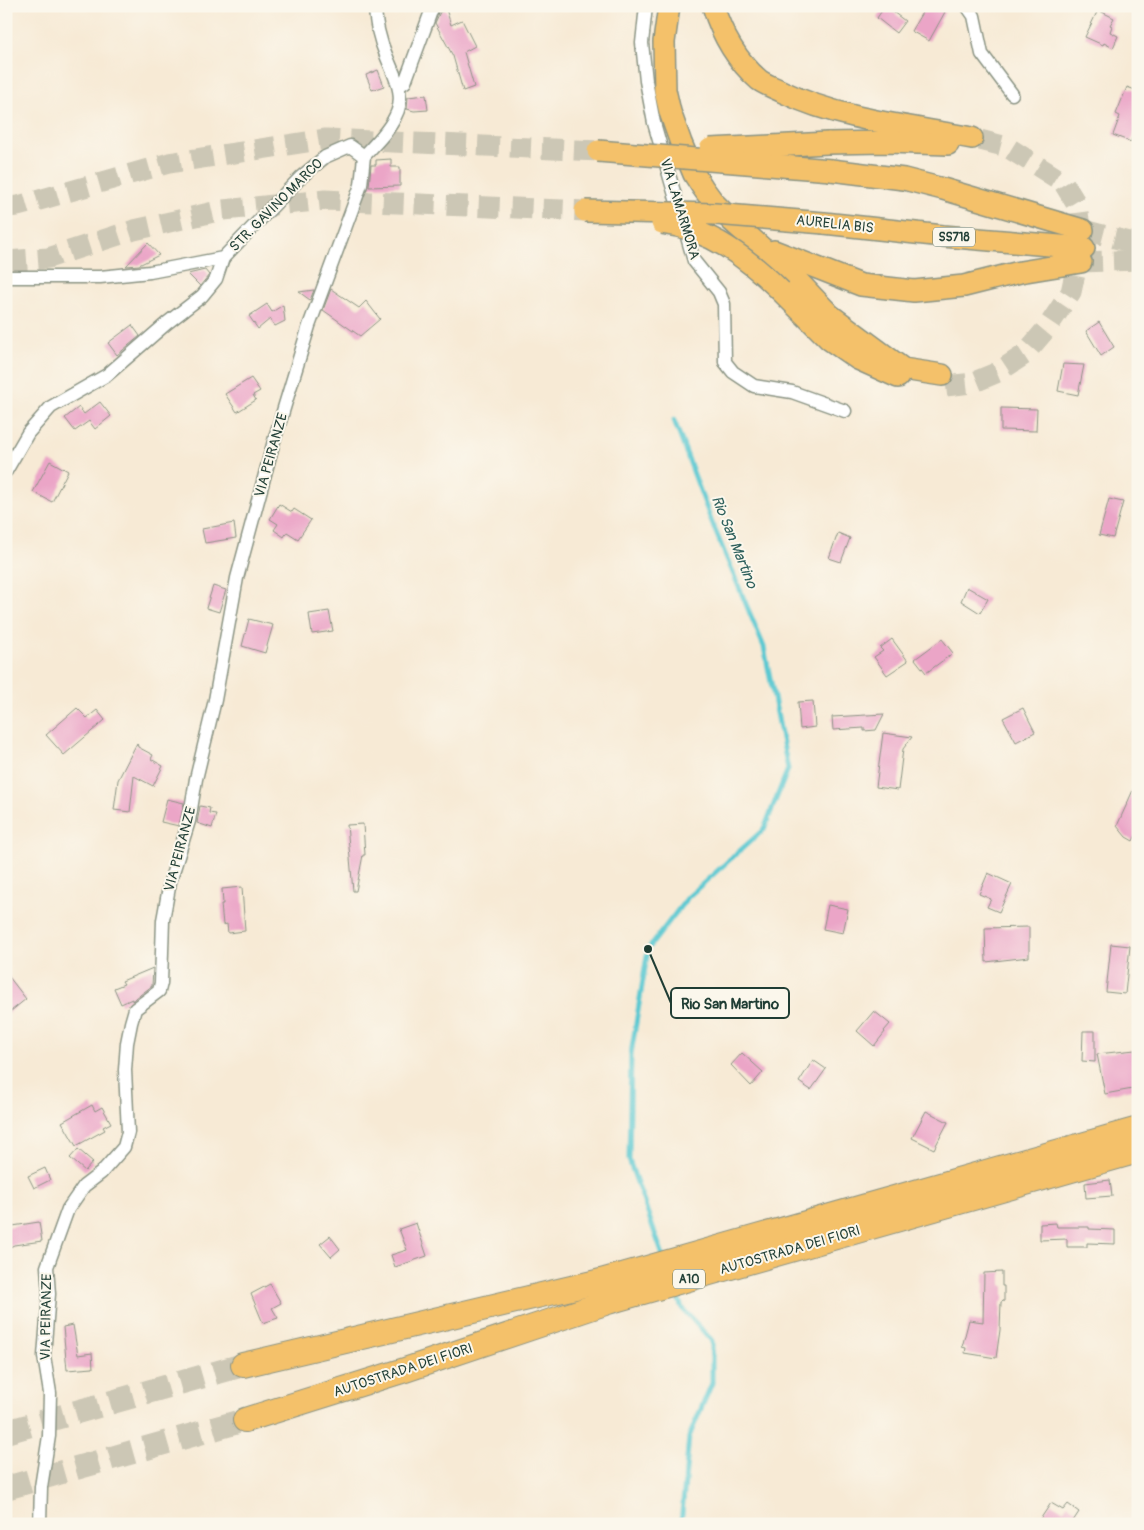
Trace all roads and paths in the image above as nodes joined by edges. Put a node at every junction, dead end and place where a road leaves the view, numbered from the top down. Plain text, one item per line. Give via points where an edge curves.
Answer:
1 (375, 6) edge
2 (433, 6) edge
3 (646, 6) edge
4 (669, 6) edge
5 (713, 6) edge
6 (967, 6) edge
7 (399, 86) junction
8 (1012, 94) dead end
9 (364, 156) junction
10 (755, 243) junction
11 (1083, 246) junction
12 (223, 258) junction
13 (6, 277) edge
14 (845, 411) dead end
15 (6, 471) edge
16 (1138, 1129) edge
17 (1138, 1151) edge
18 (243, 1365) tunnel mouth
19 (245, 1420) tunnel mouth
20 (38, 1524) edge

1 - 7 street via 385,53
2 - 7 street via 405,82
3 - 14 street, VIA LAMARMORA via 642,43 654,122 694,261 720,292 724,304 725,362 733,372 754,386 792,392
4 - 10 highway via 664,42 665,90 681,143 694,174 714,203
5 - 11 highway, bridge via 732,50 760,80 806,103 970,142 598,151 830,170 904,180 944,189
6 - 8 street via 974,16 982,54
7 - 9 street via 400,104 396,115 390,127
9 - 12 street, STR. GAVINO MARCO via 350,146 325,157 301,177
9 - 20 street, VIA PEIRANZE via 362,184 309,326 237,578 189,821 170,882 163,920 161,983 158,991 135,1009 126,1042 128,1132 124,1147 84,1186 68,1209 47,1268 49,1294 44,1356 50,1393 49,1436
10 - 11 highway via 861,285 914,290 964,286 1020,272
10 - 11 highway, AURELIA BIS / SS718, bridge via 792,275 830,315 895,364 944,381 905,380 858,359 828,339 752,264 730,248 694,230 657,222 584,215 715,214
12 - 13 street, STR. GAVINO MARCO via 150,272 100,277
12 - 15 street via 216,279 202,296 107,375 51,407 28,433
16 - 18 highway, AUTOSTRADA DEI FIORI / A10 via 601,1281
17 - 19 highway, AUTOSTRADA DEI FIORI / A10 via 608,1302

